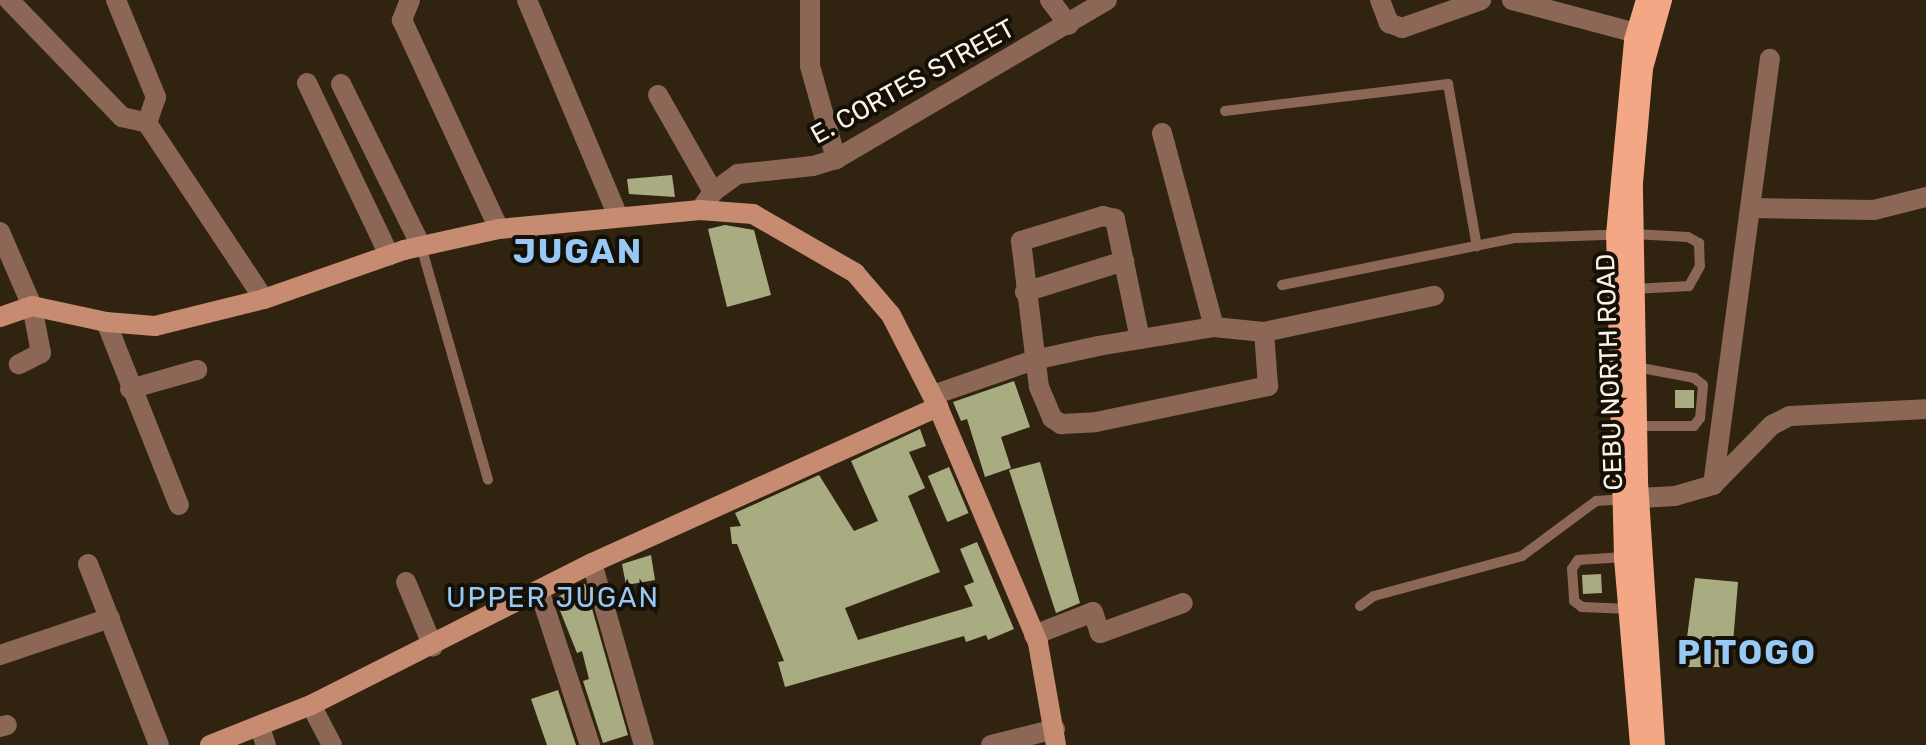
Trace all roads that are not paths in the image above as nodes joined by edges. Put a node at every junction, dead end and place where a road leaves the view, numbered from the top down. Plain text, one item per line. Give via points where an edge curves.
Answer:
1 (9, 0) edge
2 (116, 0) edge
3 (410, 0) edge
4 (527, 0) edge
5 (810, 0) edge
6 (1050, 0) edge
7 (1107, 0) edge
8 (1380, 0) edge
9 (1481, 0) edge
10 (1512, 0) edge
11 (1646, 0) edge
12 (1662, 0) edge
13 (1069, 25) junction
14 (1636, 33) junction
15 (1770, 59) dead end
16 (307, 83) dead end
17 (341, 84) dead end
18 (658, 95) dead end
19 (1225, 111) dead end
20 (147, 123) junction
21 (1162, 133) dead end
22 (836, 159) junction
23 (713, 192) junction
24 (1926, 197) edge
25 (1751, 208) junction
26 (700, 210) junction
27 (618, 216) junction
28 (499, 229) junction
29 (0, 232) edge
30 (1624, 234) junction
31 (421, 246) junction
32 (1477, 246) junction
33 (389, 255) junction
34 (1124, 261) junction
35 (1282, 285) dead end
36 (1633, 289) junction
37 (1025, 292) junction
38 (1434, 296) dead end
39 (264, 299) junction
40 (32, 306) junction
41 (0, 317) edge
42 (106, 322) junction
43 (1214, 327) junction
44 (1264, 332) junction
45 (1140, 339) junction
46 (1034, 360) junction
47 (19, 364) dead end
48 (1636, 367) junction
49 (197, 370) dead end
50 (130, 389) junction
51 (935, 401) junction
52 (1926, 409) edge
53 (1637, 426) junction
54 (488, 480) dead end
55 (1713, 485) junction
56 (1631, 499) junction
57 (179, 505) dead end
58 (1624, 557) junction
59 (592, 563) junction
60 (88, 564) dead end
61 (406, 582) dead end
62 (539, 590) junction
63 (1183, 603) dead end
64 (1360, 606) dead end
65 (1629, 609) junction
66 (110, 618) junction
67 (1034, 635) junction
68 (433, 647) junction
69 (0, 655) edge
70 (311, 705) junction
71 (263, 736) edge
72 (1056, 737) edge
73 (159, 745) edge
74 (210, 745) edge
75 (332, 745) edge
76 (590, 745) edge
77 (644, 745) edge
78 (991, 745) edge
79 (1640, 745) edge
80 (1655, 745) edge

1 - 20 street via 122,117
2 - 20 street via 156,97
3 - 28 street via 402,20
4 - 27 street
5 - 22 street via 810,66
6 - 13 street
7 - 13 street, E. CORTES STREET
8 - 9 street via 1389,23 1402,28
10 - 14 street
11 - 14 main road, CEBU NORTH ROAD
12 - 30 main road, CEBU NORTH ROAD via 1643,68
13 - 22 street, E. CORTES STREET
14 - 30 main road, CEBU NORTH ROAD
15 - 25 street
16 - 33 street
17 - 31 street
18 - 23 street
19 - 32 lane via 1448,84
20 - 39 street
21 - 43 street
22 - 23 street, E. CORTES STREET via 747,171
23 - 26 street, E. CORTES STREET
24 - 25 street via 1874,210
25 - 55 street
26 - 27 street
26 - 51 street via 753,214 855,273 891,315
27 - 28 street
28 - 31 street
29 - 40 street
30 - 32 lane via 1515,238
30 - 36 main road, CEBU NORTH ROAD
30 - 36 lane via 1688,237 1702,251 1697,278 1689,286
30 - 56 main road, CEBU NORTH ROAD
31 - 33 street
31 - 54 lane
32 - 35 lane
33 - 39 street
34 - 37 street
34 - 37 street via 1115,219 1103,216 1021,241
34 - 45 street
36 - 48 main road, CEBU NORTH ROAD
37 - 46 street
38 - 44 street
39 - 42 street via 155,326
40 - 41 street
40 - 42 street
40 - 47 street via 41,353
42 - 50 street
43 - 44 street
43 - 45 street
44 - 46 street via 1268,386 1071,426 1052,418
45 - 46 street
46 - 51 street
48 - 53 main road, CEBU NORTH ROAD
48 - 53 lane via 1694,378 1703,385 1694,426
49 - 50 street
50 - 57 street
51 - 59 street
51 - 67 street
52 - 55 street via 1790,416 1772,425
53 - 56 main road, CEBU NORTH ROAD
55 - 56 street via 1675,496
56 - 58 main road, CEBU NORTH ROAD
56 - 64 lane via 1596,501 1522,556 1374,596
56 - 80 main road, CEBU NORTH ROAD
58 - 65 main road, CEBU NORTH ROAD
58 - 65 lane via 1578,560 1572,569 1574,601 1582,607
59 - 62 street
59 - 77 street
60 - 66 street
61 - 68 street
62 - 68 street
62 - 76 street
63 - 67 street via 1100,633 1093,612
65 - 79 main road, CEBU NORTH ROAD
66 - 69 street
66 - 73 street
67 - 72 street via 1046,669
68 - 70 street
70 - 71 street
70 - 75 street
71 - 74 street
72 - 78 street

